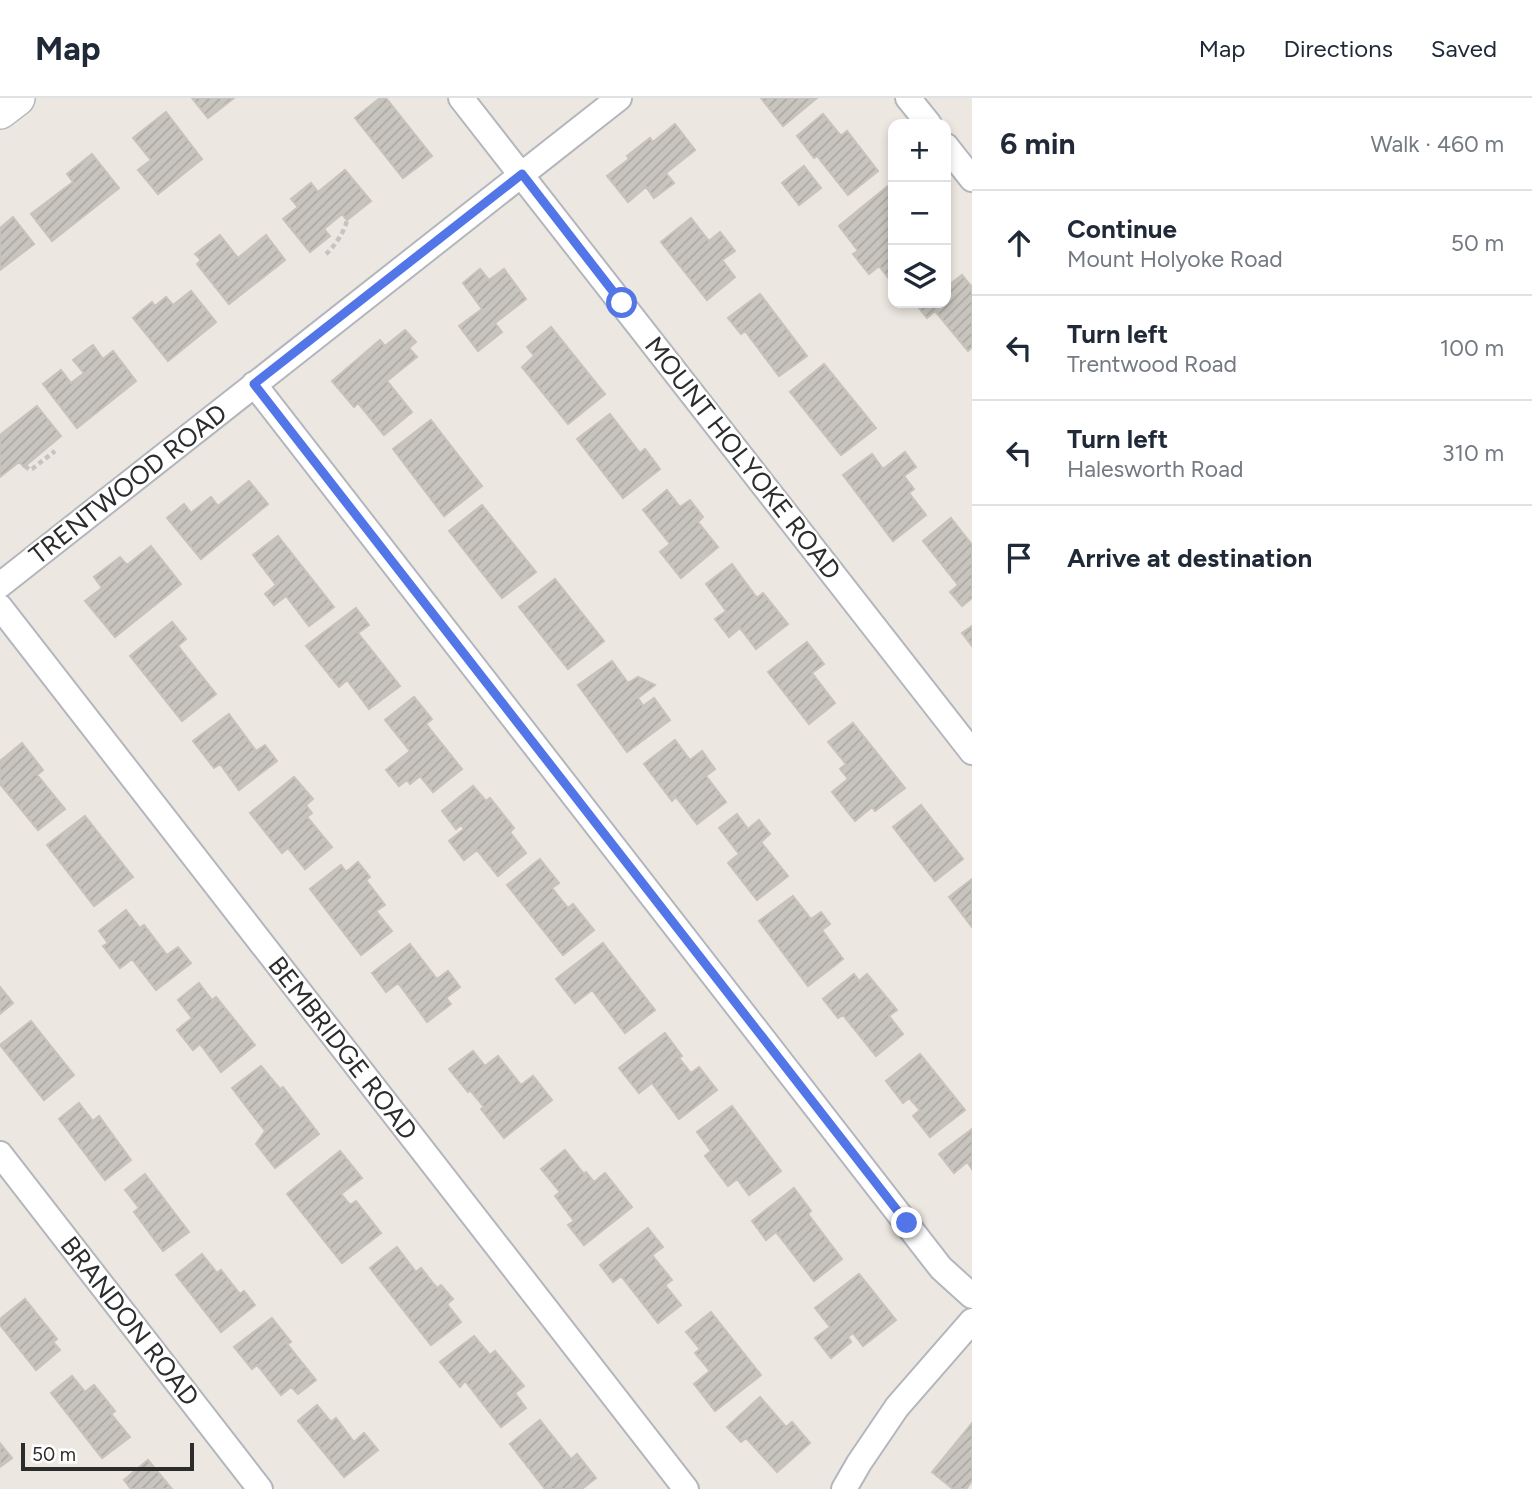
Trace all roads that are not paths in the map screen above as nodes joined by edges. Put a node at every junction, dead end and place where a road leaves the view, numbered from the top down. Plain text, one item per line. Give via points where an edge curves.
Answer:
1 (16, 98) edge
2 (461, 98) edge
3 (619, 98) edge
4 (908, 98) edge
5 (0, 111) edge
6 (925, 119) edge
7 (951, 152) edge
8 (522, 174) junction
9 (972, 179) edge
10 (254, 384) junction
11 (0, 585) edge
12 (0, 607) edge
13 (972, 752) edge
14 (0, 1154) edge
15 (972, 1296) edge
16 (972, 1321) edge
17 (260, 1489) edge
18 (686, 1489) edge
19 (844, 1489) edge

1 - 5 main road
2 - 8 street, MOUNT HOLYOKE ROAD
3 - 8 street, TRENTWOOD ROAD
4 - 6 street
7 - 9 street
8 - 10 street, TRENTWOOD ROAD
8 - 13 street, MOUNT HOLYOKE ROAD
10 - 11 street, TRENTWOOD ROAD
10 - 15 street via 942,1268
12 - 18 street, BEMBRIDGE ROAD
14 - 17 street, BRANDON ROAD
16 - 19 street via 897,1407

